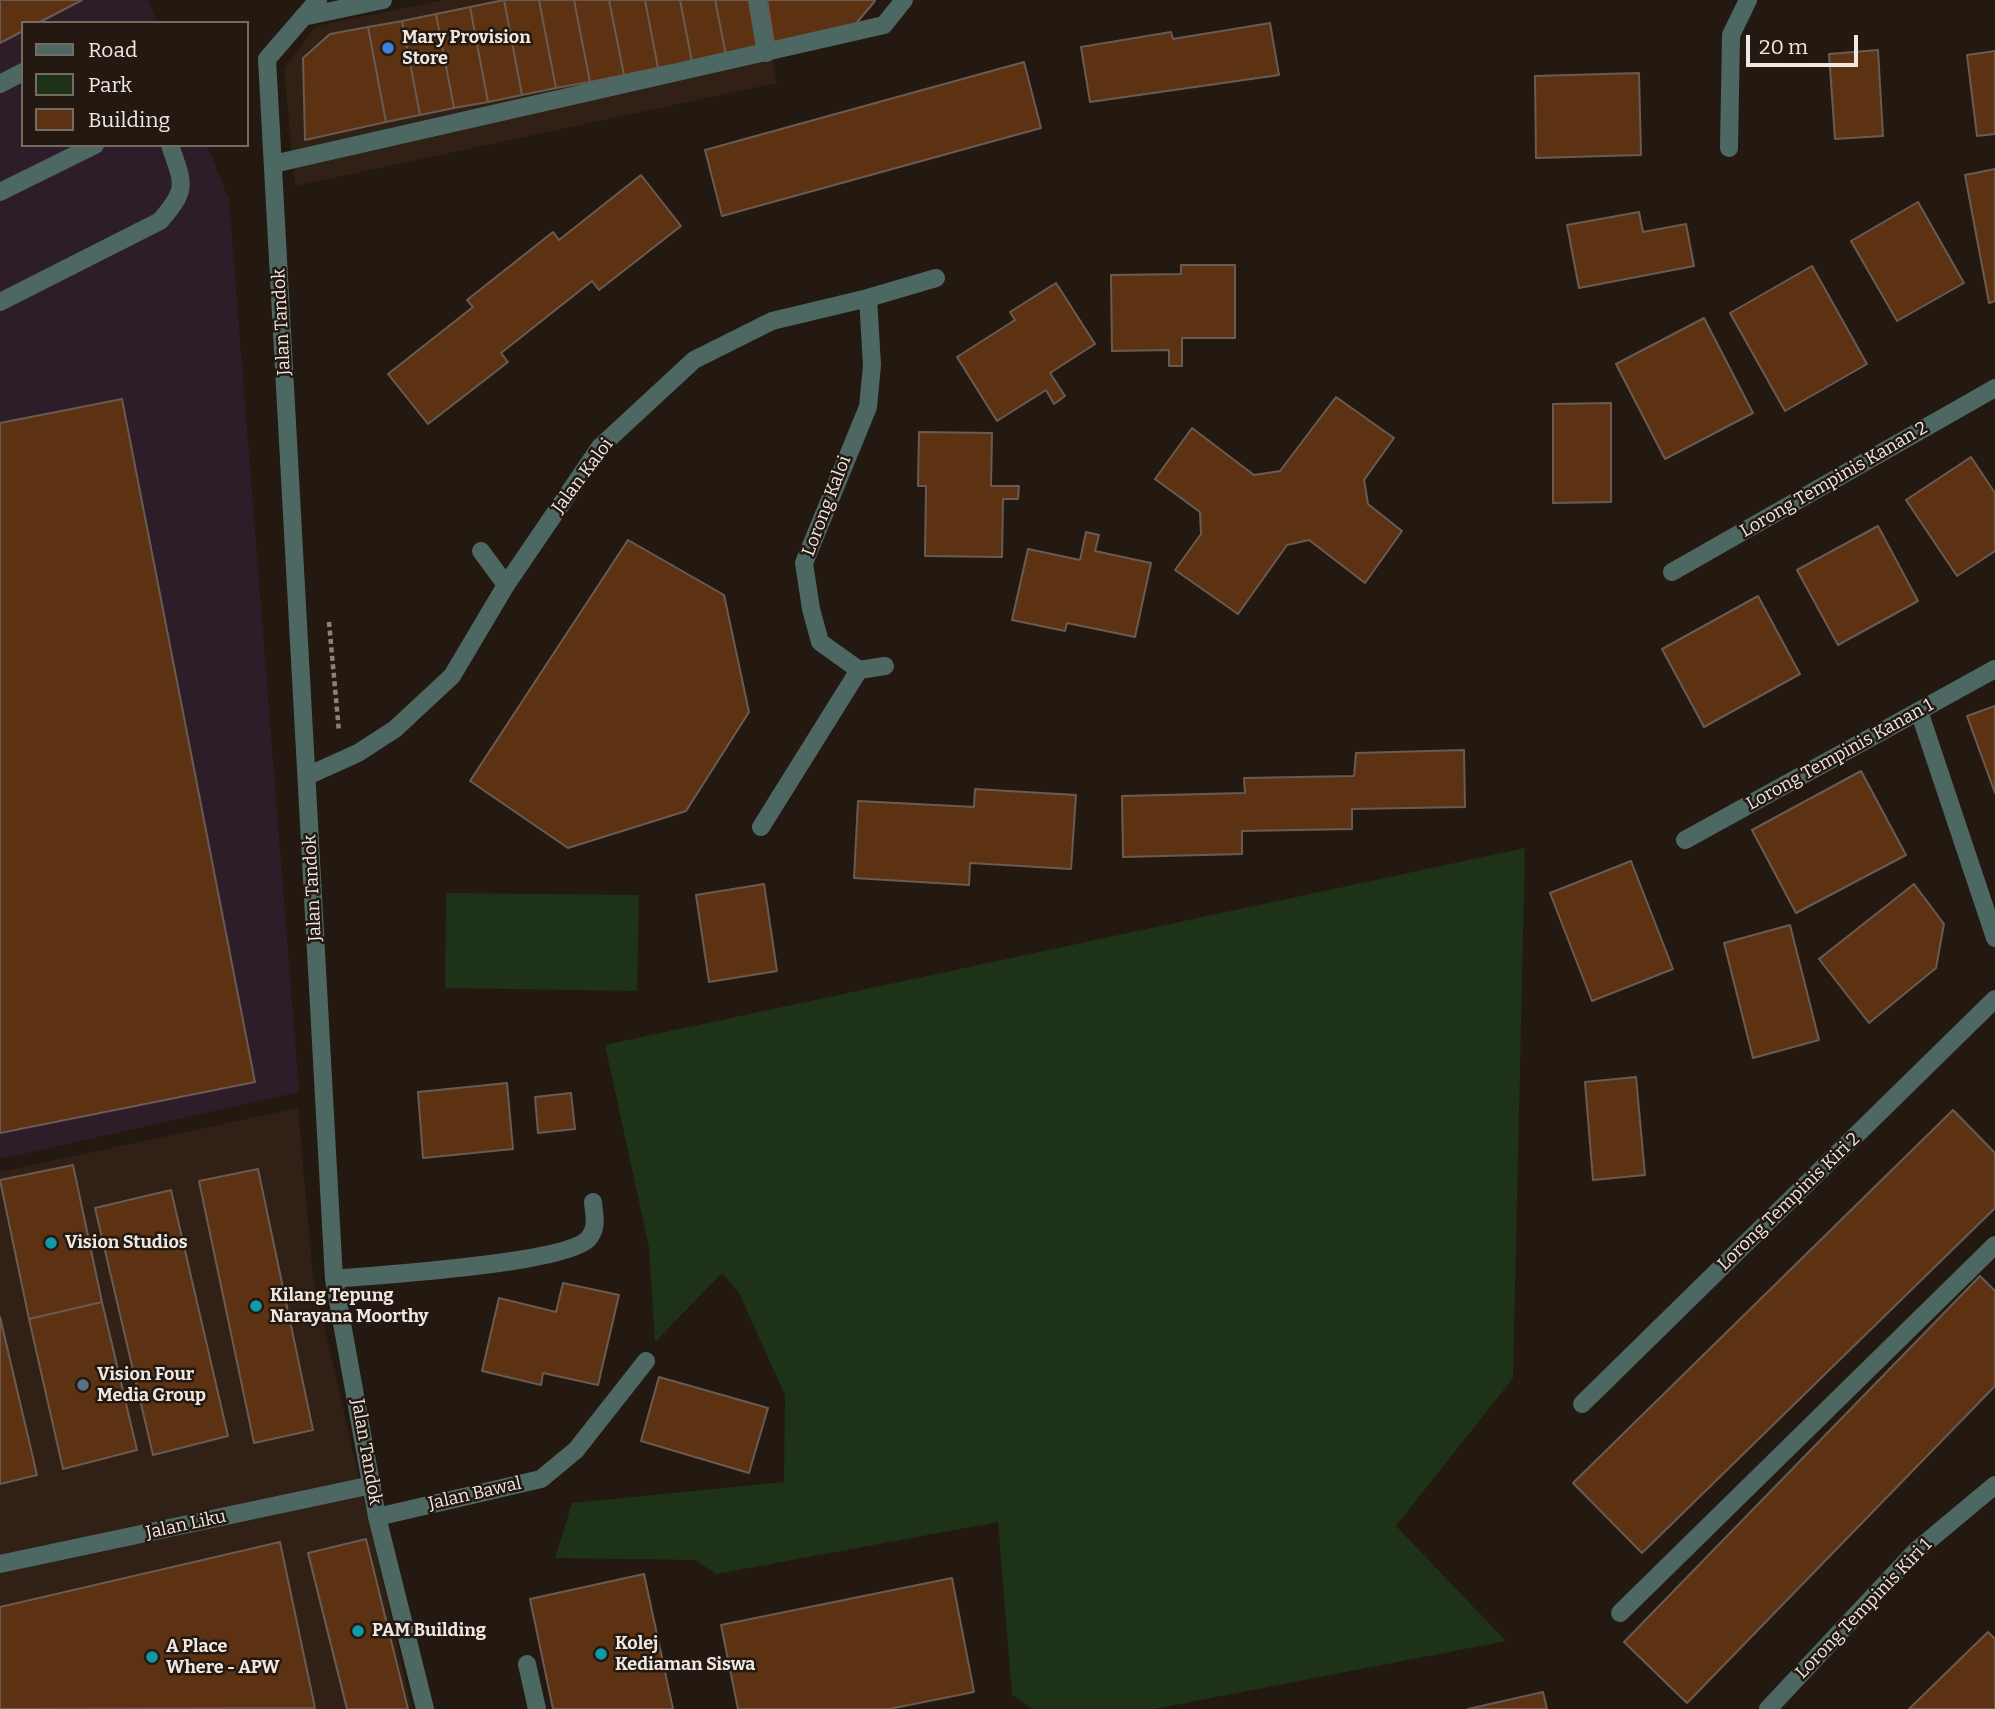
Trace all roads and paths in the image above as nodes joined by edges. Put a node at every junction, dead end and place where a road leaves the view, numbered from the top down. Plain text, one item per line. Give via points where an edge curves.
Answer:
1 (318, 0) edge
2 (383, 0) edge
3 (757, 0) edge
4 (904, 0) edge
5 (1748, 0) edge
6 (303, 17) junction
7 (766, 53) junction
8 (21, 73) edge
9 (0, 83) edge
10 (91, 147) edge
11 (171, 147) edge
12 (1729, 148) dead end
13 (273, 164) junction
14 (0, 192) edge
15 (936, 278) dead end
16 (868, 298) junction
17 (0, 302) edge
18 (1995, 388) edge
19 (481, 551) dead end
20 (1672, 572) dead end
21 (506, 585) junction
22 (885, 666) dead end
23 (1995, 669) edge
24 (859, 670) junction
25 (1920, 711) junction
26 (307, 776) junction
27 (761, 827) dead end
28 (1685, 840) dead end
29 (1995, 938) edge
30 (1995, 999) edge
31 (593, 1202) dead end
32 (1995, 1245) edge
33 (334, 1279) junction
34 (646, 1361) dead end
35 (1582, 1404) dead end
36 (372, 1485) junction
37 (1995, 1485) edge
38 (377, 1517) junction
39 (0, 1564) edge
40 (1620, 1613) dead end
41 (527, 1664) dead end
42 (425, 1709) edge
43 (537, 1709) edge
44 (1768, 1709) edge

1 - 6 street
2 - 6 street
3 - 7 street
4 - 7 street via 884,24
5 - 12 street via 1731,35
6 - 13 street, Jalan Tandok via 267,59
7 - 13 street
8 - 9 street
10 - 14 street
11 - 17 street via 183,183 176,202 160,220
13 - 26 street, Jalan Tandok
15 - 16 street, Jalan Kaloi
16 - 21 street, Jalan Kaloi via 772,320 694,360 600,447
16 - 24 street, Lorong Kaloi via 872,365 868,407 804,563 820,642
18 - 20 street, Lorong Tempinis Kanan 2
19 - 21 street
21 - 26 street, Jalan Kaloi via 452,676 422,707 358,753
22 - 24 street
23 - 25 street, Lorong Tempinis Kanan 1
24 - 27 street
25 - 28 street, Lorong Tempinis Kanan 1
25 - 29 street
26 - 33 street, Jalan Tandok
30 - 35 street, Lorong Tempinis Kiri 2
31 - 33 street via 596,1226 587,1240 560,1252
32 - 40 street
33 - 36 street, Jalan Tandok
34 - 38 street, Jalan Bawal via 576,1450 541,1479
36 - 38 street, Jalan Tandok
36 - 39 street, Jalan Liku
37 - 44 street, Lorong Tempinis Kiri 1 via 1916,1551
38 - 42 street, Jalan Tandok
41 - 43 street

